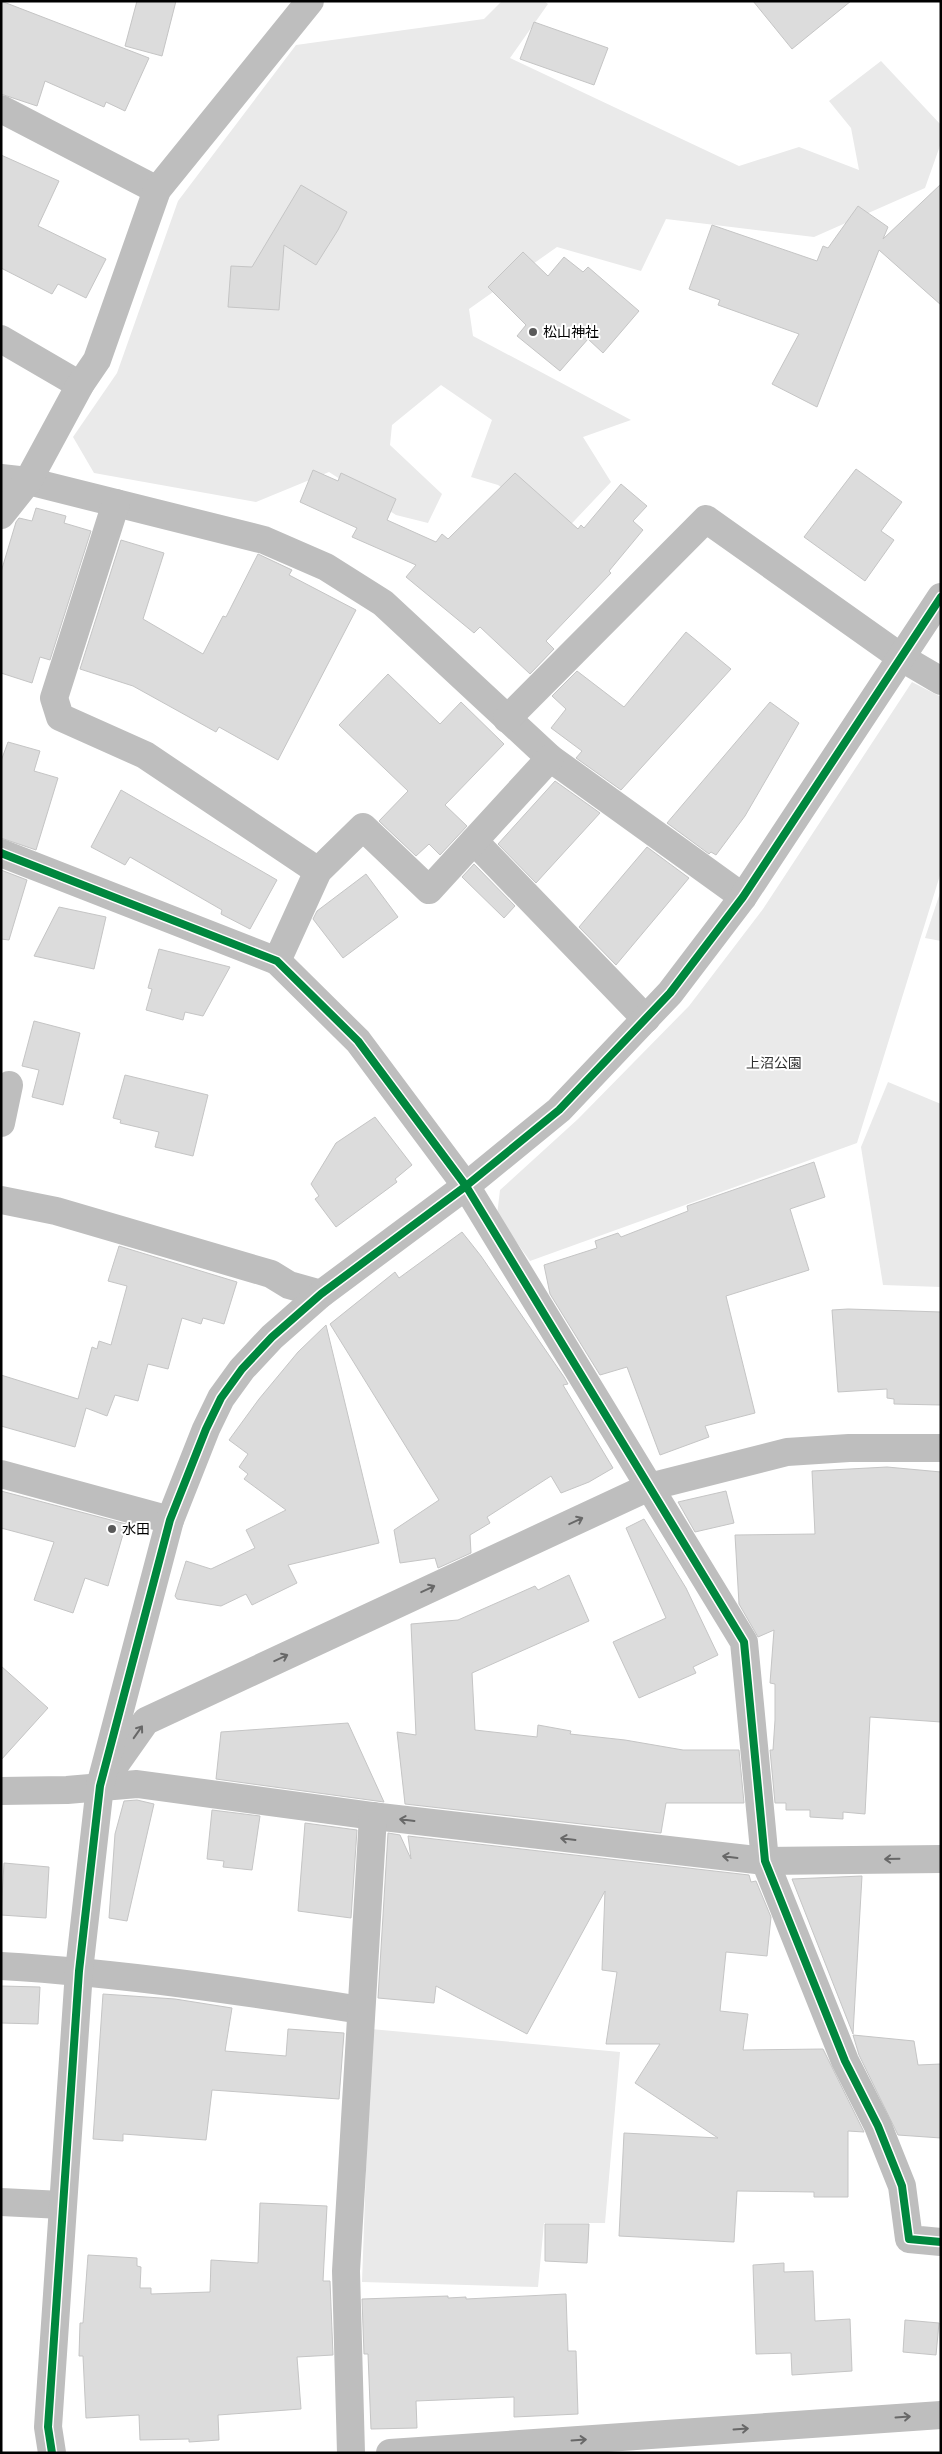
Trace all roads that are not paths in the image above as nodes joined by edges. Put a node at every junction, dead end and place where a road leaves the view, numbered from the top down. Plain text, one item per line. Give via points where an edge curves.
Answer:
1 (310, 1) edge
2 (1, 109) edge
3 (157, 190) junction
4 (1, 339) edge
5 (80, 385) junction
6 (14, 480) edge
7 (116, 503) junction
8 (1, 515) edge
9 (941, 597) edge
10 (902, 658) junction
11 (941, 682) edge
12 (507, 719) junction
13 (550, 758) junction
14 (474, 841) junction
15 (1, 853) edge
16 (318, 871) junction
17 (743, 896) junction
18 (277, 961) junction
19 (646, 1019) junction
20 (9, 1086) dead end
21 (1, 1123) edge
22 (466, 1186) junction
23 (1, 1200) edge
24 (321, 1294) junction
25 (941, 1448) edge
26 (1, 1474) edge
27 (649, 1487) junction
28 (170, 1520) junction
29 (100, 1786) junction
30 (1, 1791) edge
31 (373, 1816) junction
32 (941, 1859) edge
33 (765, 1861) junction
34 (1, 1966) edge
35 (79, 1971) junction
36 (361, 2010) junction
37 (1, 2202) edge
38 (62, 2205) junction
39 (941, 2242) edge
40 (941, 2415) edge
41 (550, 2447) edge
42 (52, 2453) edge
43 (351, 2453) edge
44 (390, 2453) edge

1 - 3 street
2 - 3 street
3 - 5 street via 97,360
4 - 5 street
5 - 6 street
6 - 7 street
6 - 8 street
7 - 12 street via 264,540 326,567 382,603
7 - 16 street via 54,698 60,717 145,755
9 - 10 street
10 - 11 street
10 - 12 street via 706,519
10 - 17 street
12 - 13 street
13 - 14 street
13 - 17 street
14 - 16 street via 429,890 363,828
14 - 19 street
15 - 18 street
16 - 18 street
17 - 19 street via 670,993
18 - 22 street via 358,1041
19 - 22 street via 559,1110
20 - 21 street
22 - 24 street
22 - 27 street
23 - 24 street via 56,1210 271,1274 289,1285
24 - 28 street via 272,1337 221,1398
25 - 27 street via 787,1452
26 - 28 street
29 -> 27 street via 146,1721
27 - 33 street via 744,1642
28 - 29 street
29 - 30 street
29 - 31 street via 136,1784
29 - 35 street
33 -> 31 street
31 - 36 street
32 -> 33 street
33 - 39 street via 846,2061 892,2160 902,2186 910,2238
34 - 35 street
35 - 36 street via 228,1989
35 - 38 street
36 - 43 street via 346,2271
37 - 38 street
38 - 42 street via 48,2427
41 -> 40 street
41 - 44 street

